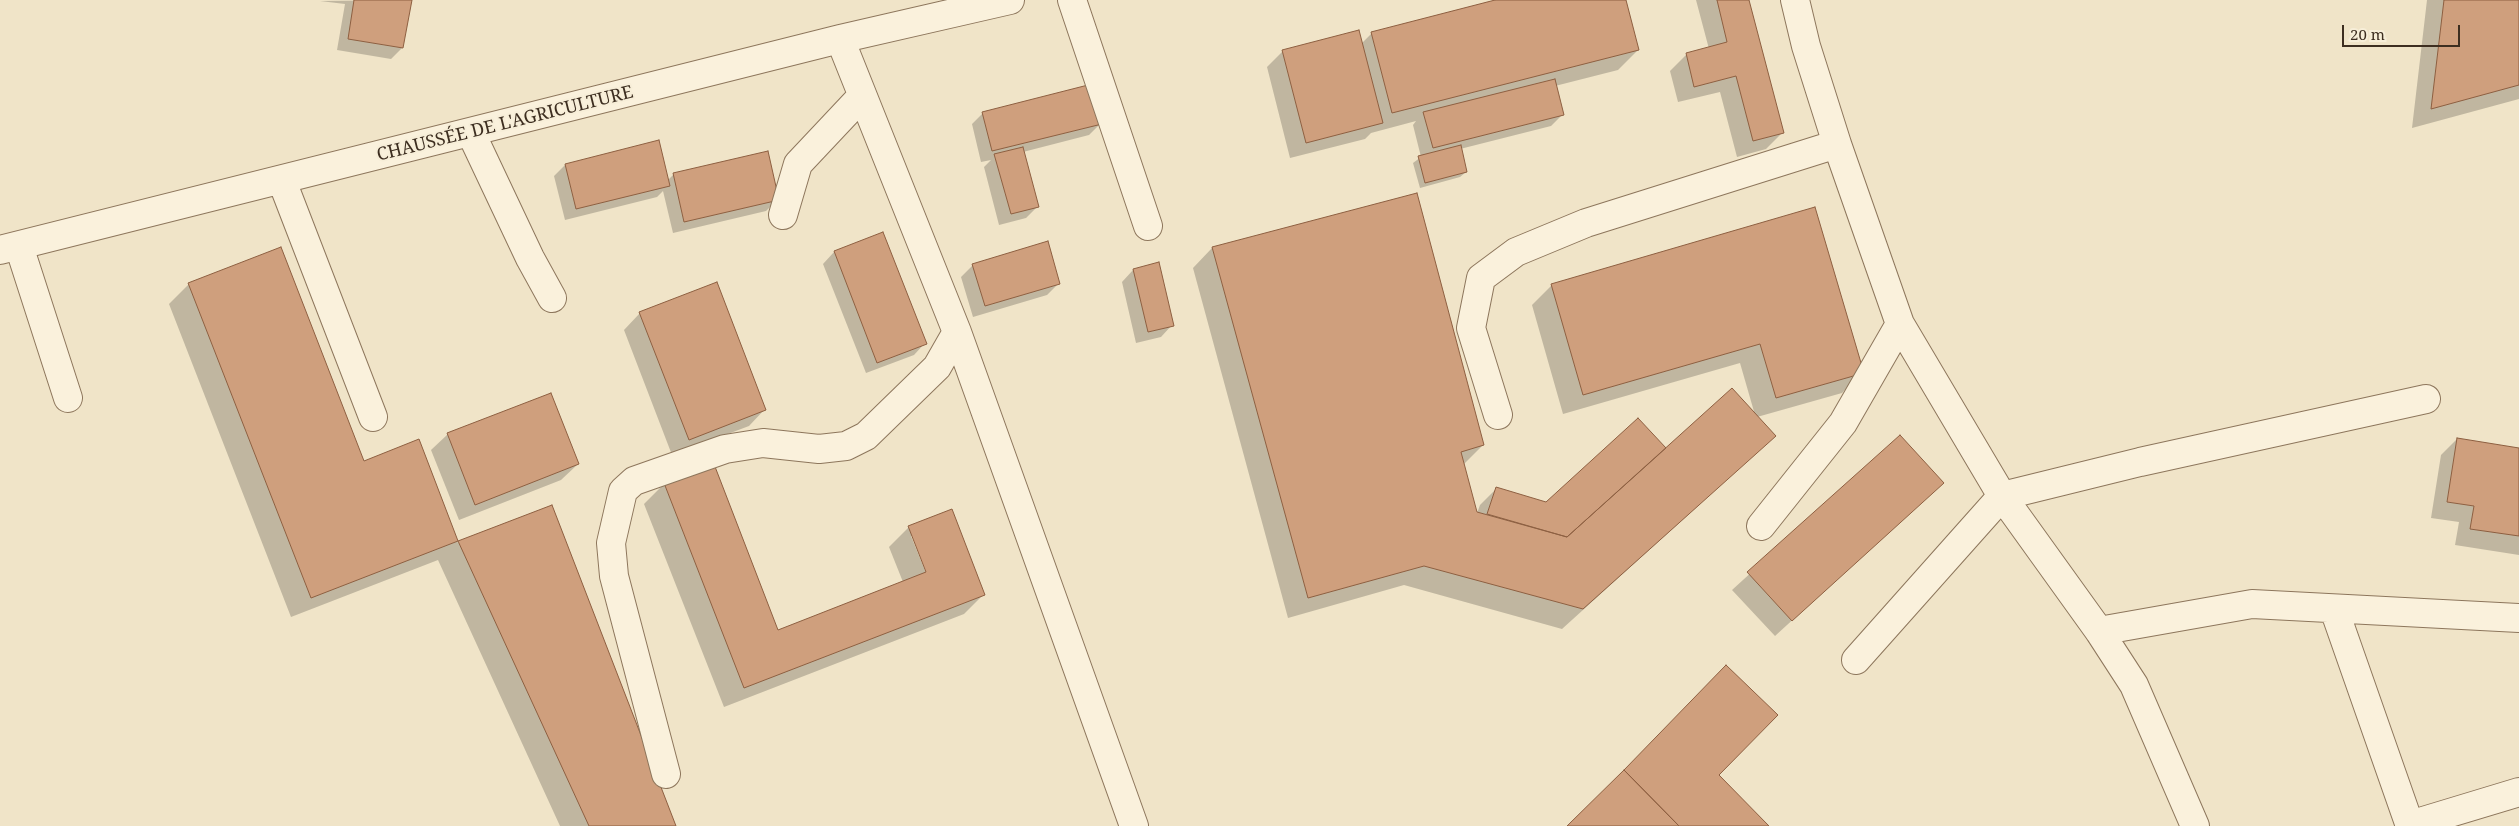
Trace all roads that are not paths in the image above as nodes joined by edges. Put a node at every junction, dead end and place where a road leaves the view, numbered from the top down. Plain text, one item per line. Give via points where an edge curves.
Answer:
1 (1010, 0) edge
2 (1072, 0) edge
3 (1795, 0) edge
4 (840, 39) junction
5 (862, 96) junction
6 (471, 133) junction
7 (1837, 144) junction
8 (282, 181) junction
9 (783, 215) dead end
10 (1148, 226) dead end
11 (10, 248) edge
12 (552, 298) dead end
13 (1900, 324) junction
14 (957, 332) junction
15 (68, 398) dead end
16 (2426, 399) dead end
17 (1498, 415) dead end
18 (373, 417) dead end
19 (2002, 496) junction
20 (1761, 526) dead end
21 (2334, 610) junction
22 (2519, 618) edge
23 (2098, 631) junction
24 (1856, 660) dead end
25 (666, 774) dead end
26 (2519, 792) edge
27 (2193, 825) edge
28 (1134, 826) edge
29 (2410, 826) edge

1 - 4 street, CHAUSSÉE DE L'AGRICULTURE
2 - 10 street
3 - 7 street
4 - 5 street
4 - 6 street, CHAUSSÉE DE L'AGRICULTURE
5 - 9 street via 798,164
5 - 14 street
6 - 8 street, CHAUSSÉE DE L'AGRICULTURE
6 - 12 street
7 - 13 street
7 - 17 street via 1586,223 1516,252 1481,278 1471,328
8 - 11 street, CHAUSSÉE DE L'AGRICULTURE
8 - 18 street
11 - 15 street
13 - 19 street
13 - 20 street via 1843,424
14 - 25 street via 937,367 866,436 846,446 819,449 763,443 725,449 634,481 623,491 611,543 614,576
14 - 28 street
16 - 19 street
19 - 23 street
19 - 24 street
21 - 22 street
21 - 23 street via 2252,604
21 - 29 street
23 - 27 street via 2134,686
26 - 29 street

